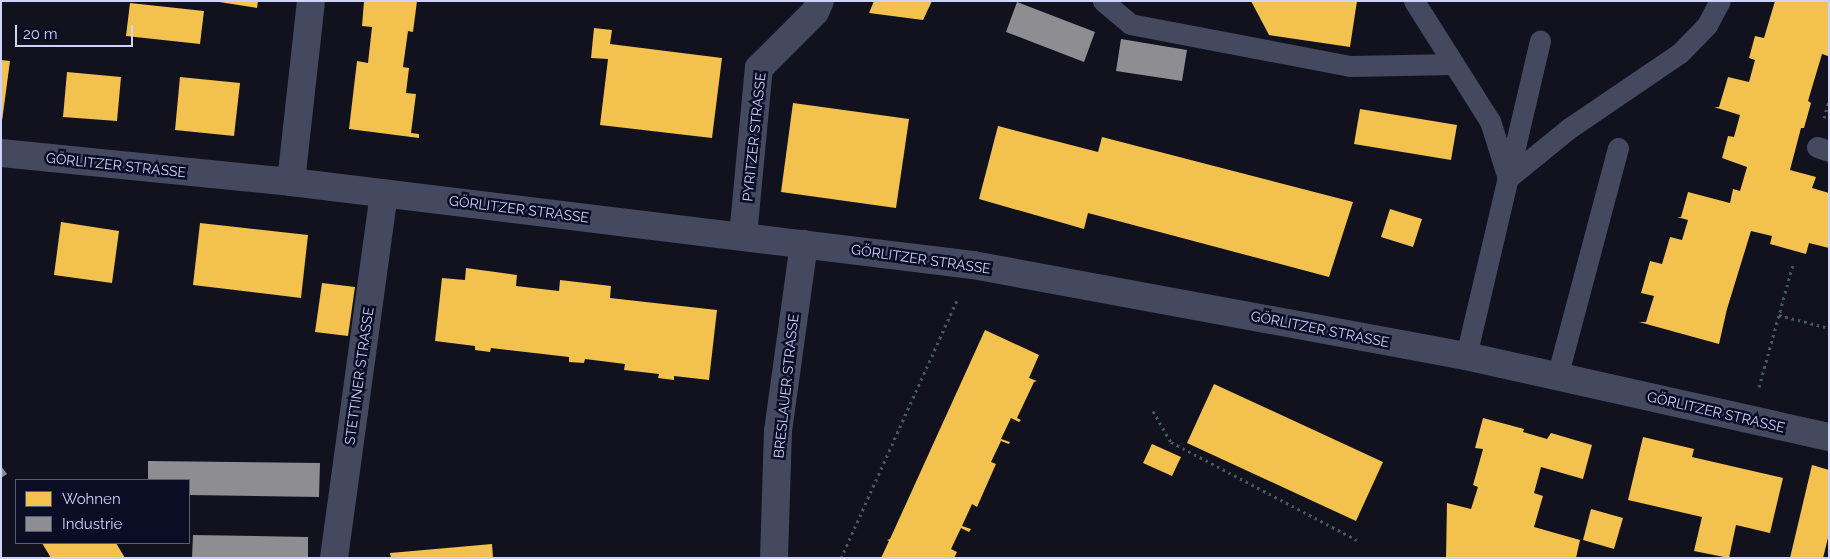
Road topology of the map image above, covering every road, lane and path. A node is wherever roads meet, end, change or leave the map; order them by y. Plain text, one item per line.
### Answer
1 (312, 1) edge
2 (820, 1) edge
3 (1104, 1) edge
4 (1414, 1) edge
5 (1720, 1) edge
6 (1540, 41) dead end
7 (1454, 64) junction
8 (1618, 148) dead end
9 (1, 153) edge
10 (1508, 178) junction
11 (291, 182) junction
12 (384, 193) junction
13 (743, 236) junction
14 (804, 244) junction
15 (1793, 264) dead end
16 (973, 265) junction
17 (1779, 315) junction
18 (1829, 328) edge
19 (1466, 356) junction
20 (1556, 377) junction
21 (1153, 410) dead end
22 (1751, 418) junction
23 (1828, 434) edge
24 (1357, 540) dead end
25 (334, 558) edge
26 (774, 558) edge
27 (841, 558) edge

1 - 11 street
2 - 13 street, PYRITZER STRASSE
3 - 7 lane
4 - 7 lane
5 - 10 lane
6 - 10 lane
7 - 10 lane
8 - 20 lane
9 - 11 street, GÖRLITZER STRASSE
10 - 19 lane
11 - 12 street, GÖRLITZER STRASSE
12 - 13 street, GÖRLITZER STRASSE
12 - 25 street, STETTINER STRASSE
13 - 14 street, GÖRLITZER STRASSE
14 - 16 street, GÖRLITZER STRASSE
14 - 26 street, BRESLAUER STRASSE
15 - 17 path
16 - 19 street, GÖRLITZER STRASSE
16 - 27 path
17 - 18 path
17 - 22 path
19 - 20 street, GÖRLITZER STRASSE
20 - 22 street, GÖRLITZER STRASSE
21 - 24 path
22 - 23 street, GÖRLITZER STRASSE

